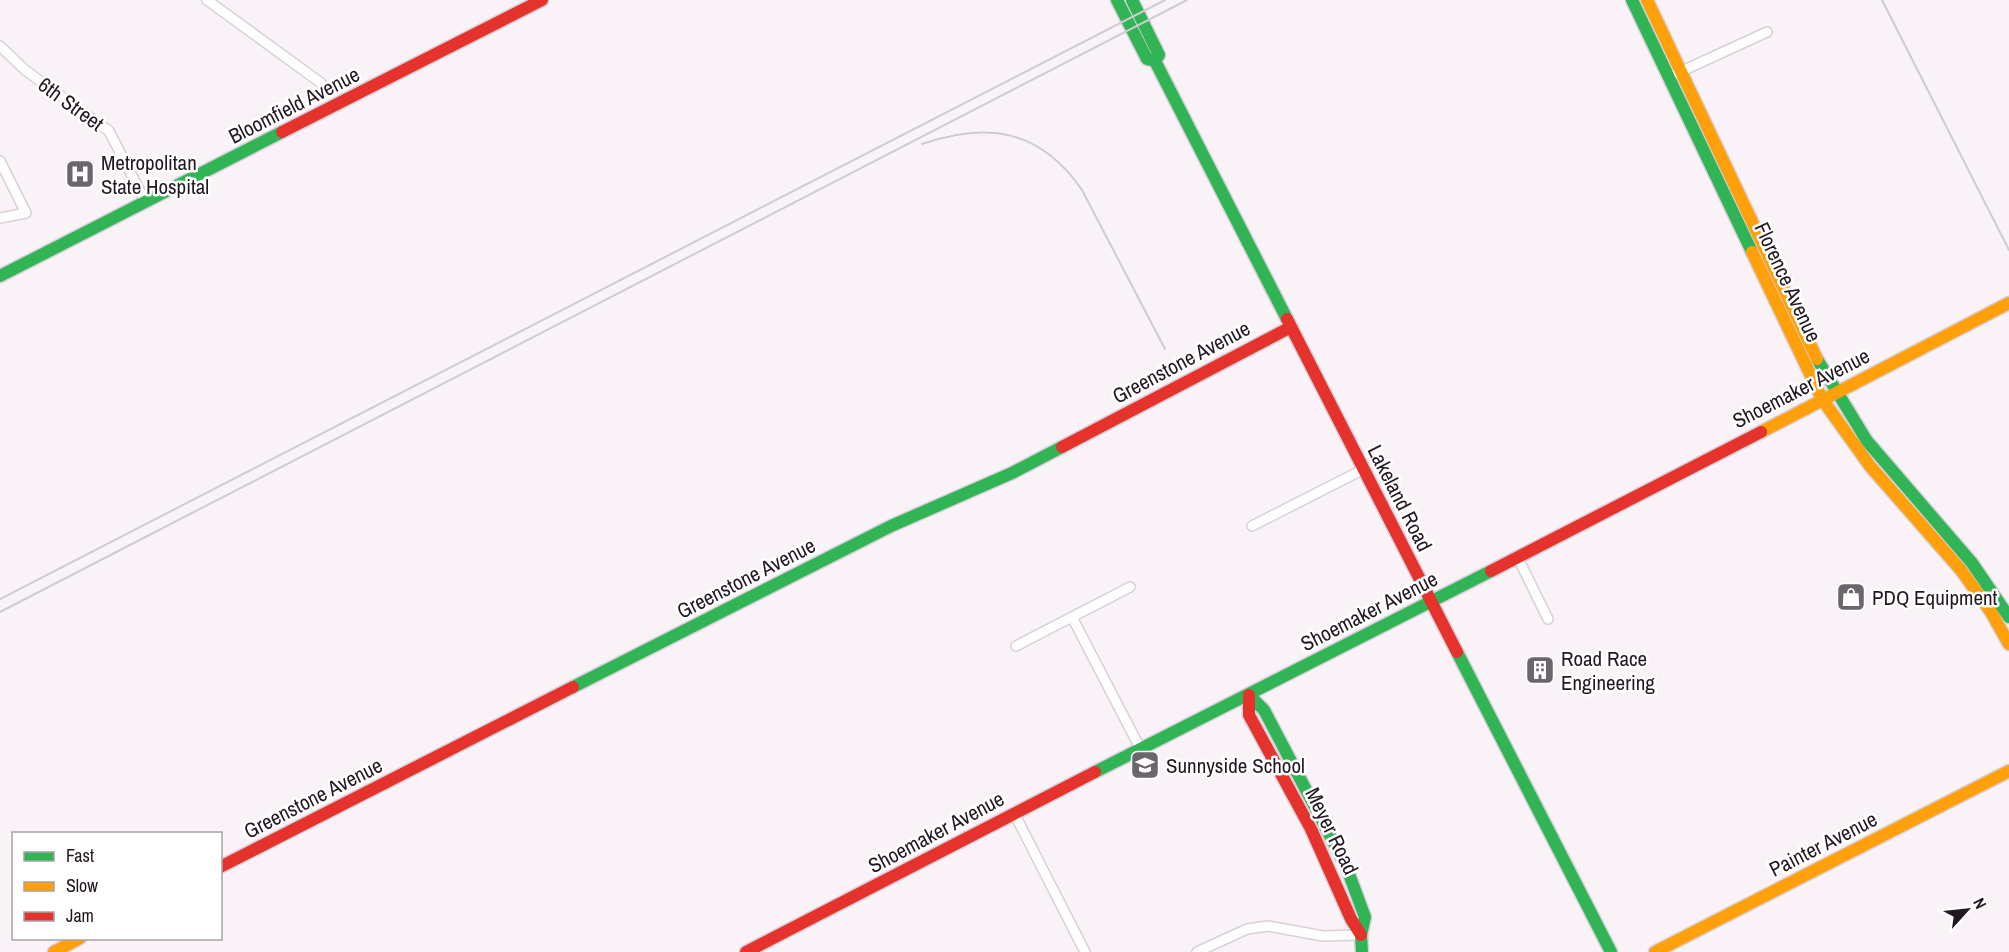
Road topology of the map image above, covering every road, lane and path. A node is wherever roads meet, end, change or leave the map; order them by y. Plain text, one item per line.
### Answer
1 (207, 0) edge
2 (542, 0) edge
3 (1117, 0) edge
4 (1132, 0) edge
5 (1632, 0) edge
6 (1647, 0) edge
7 (1767, 32) dead end
8 (0, 46) edge
9 (1155, 61) junction
10 (1681, 71) junction
11 (1669, 77) junction
12 (321, 83) dead end
13 (0, 161) edge
14 (146, 203) junction
15 (0, 218) edge
16 (1764, 263) junction
17 (0, 276) edge
18 (2009, 303) edge
19 (1291, 327) junction
20 (1836, 392) junction
21 (1822, 399) junction
22 (1364, 468) junction
23 (1252, 526) dead end
24 (1517, 556) junction
25 (1130, 587) dead end
26 (1431, 601) junction
27 (1072, 616) junction
28 (2009, 617) edge
29 (1548, 619) dead end
30 (2009, 644) edge
31 (1016, 646) dead end
32 (1249, 695) junction
33 (1140, 748) junction
34 (2009, 771) edge
35 (1014, 813) junction
36 (1329, 831) junction
37 (1315, 837) junction
38 (222, 866) edge
39 (1361, 935) junction
40 (78, 940) edge
41 (54, 952) edge
42 (746, 952) edge
43 (1085, 952) edge
44 (1197, 952) edge
45 (1362, 952) edge
46 (1611, 952) edge
47 (1655, 952) edge

1 - 12 street
2 - 14 main road, Bloomfield Avenue
3 - 9 main road, Lakeland Road
4 - 9 main road, Lakeland Road
5 - 11 main road, Florence Avenue
6 - 10 main road, Florence Avenue
7 - 10 street
8 - 14 street, 6th Street
9 - 19 main road, Lakeland Road
10 - 11 street
10 - 16 main road, Florence Avenue
11 - 16 main road, Florence Avenue
13 - 15 street
14 - 17 main road, Bloomfield Avenue
16 - 20 main road, Florence Avenue
16 - 21 main road, Florence Avenue
18 - 20 main road, Shoemaker Avenue
19 - 22 main road, Lakeland Road
19 - 38 main road, Greenstone Avenue
20 - 21 main road, Shoemaker Avenue
20 - 28 main road, Florence Avenue
21 - 24 main road, Shoemaker Avenue
21 - 30 main road, Florence Avenue
22 - 23 street
22 - 26 main road, Lakeland Road
24 - 26 main road, Shoemaker Avenue
24 - 29 street
25 - 27 street
26 - 32 main road, Shoemaker Avenue
26 - 46 main road, Lakeland Road
27 - 31 street
27 - 33 street
32 - 33 main road, Shoemaker Avenue
32 - 36 main road, Meyer Road
32 - 37 main road, Meyer Road
33 - 35 main road, Shoemaker Avenue
34 - 47 main road, Painter Avenue
35 - 42 main road, Shoemaker Avenue
35 - 43 street
36 - 37 main road
36 - 39 main road, Meyer Road
37 - 39 main road, Meyer Road
39 - 44 street
39 - 45 main road, Meyer Road
40 - 41 main road

